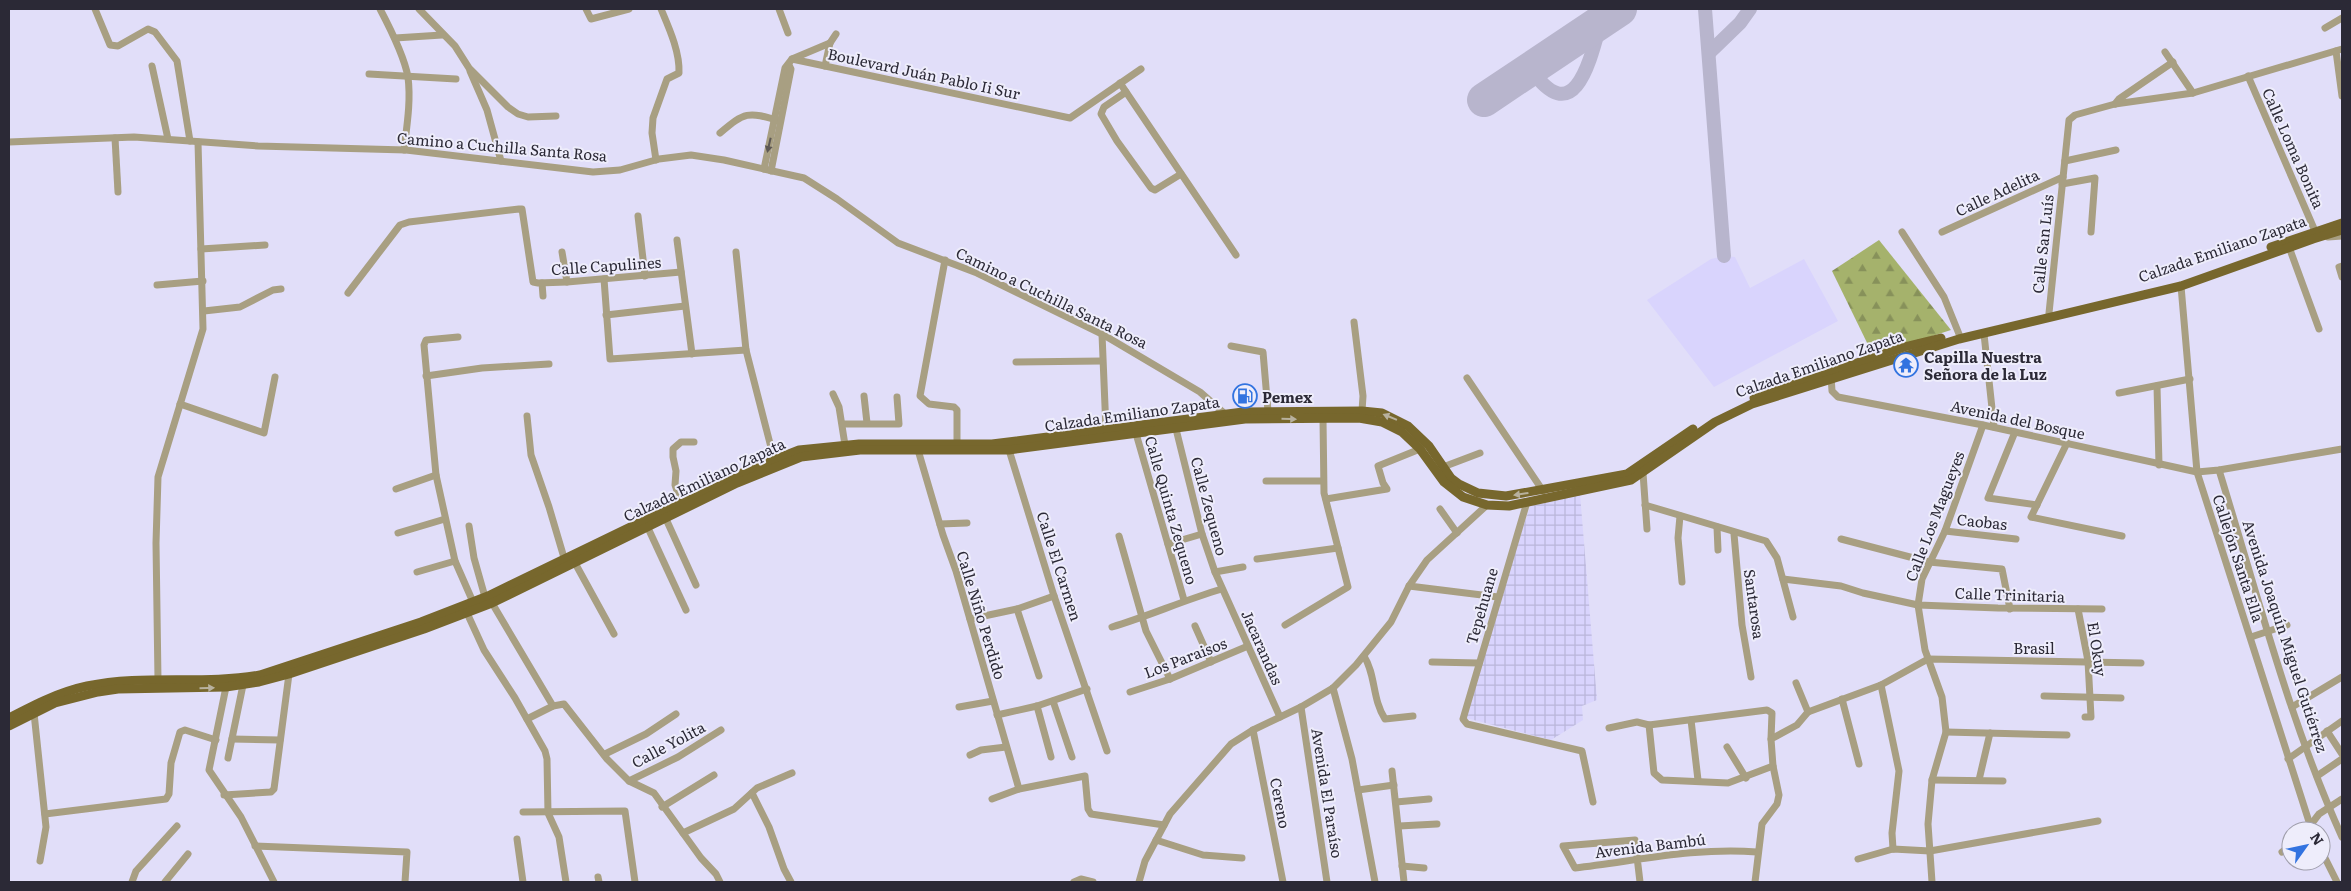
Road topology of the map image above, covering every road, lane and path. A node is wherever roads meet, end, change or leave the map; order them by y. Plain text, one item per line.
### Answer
1 (95, 9) edge
2 (380, 9) edge
3 (419, 9) edge
4 (586, 9) edge
5 (629, 9) edge
6 (661, 9) edge
7 (779, 9) edge
8 (2342, 18) edge
9 (2325, 28) dead end
10 (788, 33) dead end
11 (836, 34) dead end
12 (442, 35) junction
13 (395, 38) junction
14 (830, 43) junction
15 (2339, 50) edge
16 (2165, 52) dead end
17 (791, 62) junction
18 (2173, 62) junction
19 (152, 66) dead end
20 (825, 66) junction
21 (469, 68) junction
22 (1141, 68) dead end
23 (368, 74) dead end
24 (408, 75) junction
25 (2248, 76) junction
26 (456, 79) dead end
27 (1120, 83) junction
28 (1126, 92) junction
29 (2193, 93) junction
30 (2342, 96) edge
31 (2116, 104) junction
32 (556, 116) dead end
33 (779, 121) junction
34 (720, 133) dead end
35 (115, 138) junction
36 (168, 138) junction
37 (190, 141) junction
38 (9, 142) edge
39 (198, 142) junction
40 (404, 150) junction
41 (2116, 150) dead end
42 (656, 160) junction
43 (501, 161) junction
44 (2065, 161) junction
45 (768, 170) junction
46 (1181, 174) junction
47 (2063, 180) junction
48 (118, 192) dead end
49 (638, 216) dead end
50 (2342, 223) edge
51 (2342, 230) edge
52 (1902, 232) dead end
53 (1942, 232) dead end
54 (2090, 232) dead end
55 (2314, 235) junction
56 (2342, 236) edge
57 (677, 240) dead end
58 (265, 245) dead end
59 (2289, 247) junction
60 (202, 248) junction
61 (562, 252) dead end
62 (736, 252) dead end
63 (1236, 255) dead end
64 (945, 260) junction
65 (2342, 266) edge
66 (680, 272) junction
67 (645, 276) junction
68 (2342, 277) edge
69 (604, 279) junction
70 (203, 281) junction
71 (567, 282) junction
72 (542, 283) junction
73 (157, 285) dead end
74 (2181, 286) junction
75 (281, 289) dead end
76 (2160, 289) junction
77 (348, 293) dead end
78 (543, 296) dead end
79 (685, 306) junction
80 (204, 311) junction
81 (2049, 313) junction
82 (606, 315) junction
83 (2037, 318) junction
84 (1354, 322) dead end
85 (2318, 329) dead end
86 (1102, 334) junction
87 (1959, 334) junction
88 (1984, 334) junction
89 (458, 337) dead end
90 (1231, 346) dead end
91 (746, 350) junction
92 (692, 354) junction
93 (1102, 361) junction
94 (1016, 362) dead end
95 (549, 364) dead end
96 (426, 376) junction
97 (1831, 376) junction
98 (275, 378) dead end
99 (1467, 378) dead end
100 (2190, 379) junction
101 (2157, 386) junction
102 (2119, 393) dead end
103 (834, 394) dead end
104 (864, 396) dead end
105 (896, 398) dead end
106 (180, 404) junction
107 (1268, 410) junction
108 (1362, 411) junction
109 (1225, 414) junction
110 (527, 416) dead end
111 (1323, 419) junction
112 (867, 423) junction
113 (843, 424) junction
114 (1983, 425) junction
115 (1994, 427) junction
116 (1176, 429) junction
117 (1106, 430) junction
118 (1135, 430) junction
119 (2015, 432) junction
120 (694, 442) dead end
121 (2067, 443) junction
122 (957, 444) junction
123 (845, 445) junction
124 (1420, 449) junction
125 (2342, 449) edge
126 (918, 450) junction
127 (1009, 450) junction
128 (1480, 453) dead end
129 (774, 459) junction
130 (2159, 465) junction
131 (1443, 467) junction
132 (2219, 470) junction
133 (2196, 472) junction
134 (1643, 473) junction
135 (436, 474) junction
136 (1266, 481) dead end
137 (1323, 481) junction
138 (396, 489) dead end
139 (1543, 491) junction
140 (1478, 493) junction
141 (1326, 499) junction
142 (1475, 502) junction
143 (1527, 502) junction
144 (680, 503) junction
145 (1487, 505) junction
146 (1645, 505) junction
147 (2037, 505) junction
148 (1440, 509) dead end
149 (1680, 516) junction
150 (445, 519) junction
151 (666, 519) junction
152 (967, 523) dead end
153 (940, 524) junction
154 (469, 526) dead end
155 (1717, 527) junction
156 (648, 528) junction
157 (1647, 529) dead end
158 (1945, 531) junction
159 (398, 533) dead end
160 (1457, 533) junction
161 (1202, 534) junction
162 (1734, 534) junction
163 (1119, 536) dead end
164 (2122, 536) dead end
165 (2016, 538) dead end
166 (1841, 539) dead end
167 (1168, 544) junction
168 (1338, 548) junction
169 (1718, 550) dead end
170 (1257, 559) dead end
171 (565, 560) junction
172 (455, 561) junction
173 (1929, 562) junction
174 (575, 563) junction
175 (1243, 567) dead end
176 (417, 572) dead end
177 (1215, 572) junction
178 (1784, 579) junction
179 (1682, 582) dead end
180 (696, 585) dead end
181 (1409, 586) junction
182 (1222, 589) junction
183 (1054, 596) junction
184 (1498, 597) junction
185 (488, 600) junction
186 (1184, 600) junction
187 (473, 602) junction
188 (1918, 605) junction
189 (1017, 609) junction
190 (2010, 609) junction
191 (2078, 609) junction
192 (2102, 609) dead end
193 (686, 610) dead end
194 (466, 613) junction
195 (1793, 617) dead end
196 (1142, 618) junction
197 (970, 619) junction
198 (2286, 625) dead end
199 (422, 626) junction
200 (1195, 626) dead end
201 (1285, 626) dead end
202 (1112, 627) dead end
203 (399, 633) junction
204 (2269, 633) junction
205 (614, 634) dead end
206 (2251, 637) junction
207 (1248, 646) junction
208 (1364, 656) junction
209 (1928, 659) junction
210 (2088, 661) junction
211 (1211, 662) junction
212 (1432, 662) dead end
213 (1479, 663) junction
214 (2140, 663) dead end
215 (289, 674) junction
216 (1039, 676) dead end
217 (1752, 677) dead end
218 (2342, 677) edge
219 (1170, 679) junction
220 (158, 680) junction
221 (1796, 683) dead end
222 (178, 684) junction
223 (243, 685) junction
224 (1881, 686) junction
225 (226, 687) junction
226 (1333, 688) junction
227 (1087, 689) junction
228 (1130, 692) dead end
229 (2044, 696) dead end
230 (2090, 698) junction
231 (2121, 698) dead end
232 (1842, 699) junction
233 (993, 701) junction
234 (1053, 701) junction
235 (553, 706) junction
236 (1037, 706) junction
237 (959, 707) dead end
238 (2292, 707) junction
239 (1301, 708) junction
240 (1808, 712) junction
241 (34, 713) junction
242 (676, 714) dead end
243 (997, 715) junction
244 (1413, 716) dead end
245 (2085, 717) dead end
246 (9, 718) edge
247 (1280, 718) junction
248 (527, 719) junction
249 (1691, 720) junction
250 (2342, 721) edge
251 (1649, 725) junction
252 (9, 726) edge
253 (1608, 728) dead end
254 (721, 730) dead end
255 (1253, 730) junction
256 (1946, 732) junction
257 (2327, 732) junction
258 (1990, 733) junction
259 (2067, 735) dead end
260 (232, 739) junction
261 (1771, 739) junction
262 (216, 740) junction
263 (280, 740) junction
264 (2306, 746) junction
265 (1006, 747) junction
266 (1726, 747) dead end
267 (1107, 751) dead end
268 (605, 754) junction
269 (2342, 754) edge
270 (970, 755) dead end
271 (1051, 757) dead end
272 (1072, 757) dead end
273 (228, 758) dead end
274 (2288, 759) junction
275 (2342, 759) edge
276 (1859, 764) dead end
277 (1774, 766) junction
278 (1392, 771) dead end
279 (792, 773) dead end
280 (714, 774) dead end
281 (2317, 776) junction
282 (1746, 778) junction
283 (1698, 780) junction
284 (1932, 780) junction
285 (1979, 780) junction
286 (628, 781) junction
287 (2003, 781) dead end
288 (1394, 785) junction
289 (1019, 789) junction
290 (1358, 790) junction
291 (752, 793) junction
292 (224, 795) junction
293 (992, 799) dead end
294 (2342, 799) edge
295 (1429, 800) dead end
296 (1396, 802) junction
297 (1593, 802) dead end
298 (662, 807) junction
299 (2329, 808) junction
300 (523, 812) dead end
301 (548, 812) junction
302 (45, 814) junction
303 (2098, 821) dead end
304 (2307, 821) edge
305 (2314, 821) edge
306 (1437, 824) dead end
307 (178, 826) dead end
308 (1164, 826) junction
309 (1399, 826) junction
310 (683, 833) junction
311 (2342, 837) edge
312 (517, 839) dead end
313 (1156, 840) junction
314 (255, 846) junction
315 (1893, 849) junction
316 (1930, 851) junction
317 (1758, 852) junction
318 (188, 854) dead end
319 (1242, 858) dead end
320 (1858, 859) dead end
321 (1639, 861) junction
322 (40, 862) dead end
323 (1402, 866) junction
324 (1424, 868) dead end
325 (2331, 870) edge
326 (132, 882) edge
327 (165, 882) edge
328 (274, 882) edge
329 (405, 882) edge
330 (523, 882) edge
331 (566, 882) edge
332 (635, 882) edge
333 (720, 882) edge
334 (791, 882) edge
335 (1074, 882) edge
336 (1093, 882) edge
337 (1139, 882) edge
338 (1283, 882) edge
339 (1328, 882) edge
340 (1375, 882) edge
341 (1404, 882) edge
342 (1640, 882) edge
343 (1755, 882) edge
344 (1932, 882) edge
345 (2337, 882) edge

1 - 37 street
2 - 13 street
3 - 12 street
4 - 5 street
6 - 42 street
7 - 10 street
8 - 9 street
11 - 14 street
12 - 13 street
12 - 21 street
13 - 24 street
14 - 17 street
14 - 20 street
15 - 25 street
15 - 30 street
16 - 18 street
17 - 20 street, Boulevard Juán Pablo Ii Sur
17 - 33 street
18 - 29 street
18 - 31 street
19 - 36 street
20 - 27 street, Boulevard Juán Pablo Ii Sur
21 - 32 street
21 - 43 street
22 - 27 street, Boulevard Juán Pablo Ii Sur
23 - 24 street
24 - 26 street
24 - 40 street
25 - 29 street
25 - 55 street, Calle Loma Bonita
27 - 28 street
28 - 46 street
28 - 46 street
29 - 31 street
31 - 44 street, Calle San Luís
33 - 34 street
33 - 45 street
35 - 36 street, Camino a Cuchilla Santa Rosa
35 - 38 street, Camino a Cuchilla Santa Rosa
35 - 48 street
36 - 37 street, Camino a Cuchilla Santa Rosa
37 - 39 street, Camino a Cuchilla Santa Rosa
39 - 40 street, Camino a Cuchilla Santa Rosa
39 - 60 street
40 - 43 street, Camino a Cuchilla Santa Rosa
41 - 44 street
42 - 43 street, Camino a Cuchilla Santa Rosa
42 - 45 street, Camino a Cuchilla Santa Rosa
44 - 47 street, Calle San Luís
45 - 64 street, Camino a Cuchilla Santa Rosa
46 - 63 street
47 - 53 street, Calle Adelita
47 - 54 street, Calle Adelita
47 - 81 street, Calle San Luís
49 - 67 street
50 - 55 main road, Calzada Emiliano Zapata
51 - 55 main road, Calzada Emiliano Zapata
52 - 87 street
55 - 56 street
55 - 59 main road, Calzada Emiliano Zapata
55 - 76 main road, Calzada Emiliano Zapata
57 - 66 street
58 - 60 street
59 - 74 main road, Calzada Emiliano Zapata
59 - 85 street
60 - 70 street
61 - 71 street
62 - 91 street
64 - 86 street, Camino a Cuchilla Santa Rosa
64 - 122 street
65 - 68 street
66 - 67 street, Calle Capulines
66 - 79 street
67 - 69 street, Calle Capulines
69 - 71 street, Calle Capulines
69 - 82 street
70 - 73 street
70 - 80 street
71 - 72 street, Calle Capulines
72 - 77 street, Calle Capulines
72 - 78 street
74 - 76 main road, Calzada Emiliano Zapata
74 - 100 street, Callejón Santa Ella
75 - 80 street
76 - 81 main road, Calzada Emiliano Zapata
76 - 83 main road, Calzada Emiliano Zapata
79 - 82 street
79 - 92 street
80 - 106 street
81 - 83 main road, Calzada Emiliano Zapata
82 - 92 street
83 - 87 main road, Calzada Emiliano Zapata
83 - 88 main road, Calzada Emiliano Zapata
84 - 108 street
86 - 93 street
86 - 109 street, Camino a Cuchilla Santa Rosa
87 - 97 main road, Calzada Emiliano Zapata
88 - 97 main road, Calzada Emiliano Zapata
88 - 115 street
89 - 96 street
90 - 107 street
91 - 92 street
91 - 129 street
93 - 94 street
93 - 117 street
95 - 96 street
96 - 135 street
97 - 114 street, Avenida del Bosque
97 - 134 main road, Calzada Emiliano Zapata
97 - 139 main road, Calzada Emiliano Zapata
98 - 106 street
99 - 139 street
100 - 101 street
100 - 133 street, Callejón Santa Ella
101 - 102 street
101 - 130 street
103 - 113 street
104 - 112 street
105 - 112 street
106 - 220 street
107 - 108 main road, Calzada Emiliano Zapata
107 - 109 main road, Calzada Emiliano Zapata
131 -> 108 main road, Calzada Emiliano Zapata
109 - 118 main road, Calzada Emiliano Zapata
110 - 171 street
116 -> 111 main road, Calzada Emiliano Zapata
111 - 124 main road, Calzada Emiliano Zapata
111 - 137 street
112 - 113 street
113 - 123 street
114 - 115 street, Avenida del Bosque
114 - 158 street, Calle Los Magueyes
115 - 119 street, Avenida del Bosque
116 - 118 main road, Calzada Emiliano Zapata
116 - 161 street, Calle Zequeno
117 - 118 main road, Calzada Emiliano Zapata
117 - 122 main road, Calzada Emiliano Zapata
118 - 127 main road, Calzada Emiliano Zapata
118 - 167 street, Calle Quinta Zequeno
119 - 121 street, Avenida del Bosque
119 - 147 street
120 - 144 street
121 - 130 street, Avenida del Bosque
121 - 147 street
122 - 123 main road, Calzada Emiliano Zapata
123 - 129 main road, Calzada Emiliano Zapata
124 - 141 street
124 - 142 main road, Calzada Emiliano Zapata
125 - 132 street, Avenida del Bosque
126 - 127 main road, Calzada Emiliano Zapata
126 - 151 main road, Calzada Emiliano Zapata
126 - 153 street, Calle Niño Perdido
127 - 183 street, Calle El Carmen
128 - 131 street
129 - 144 main road, Calzada Emiliano Zapata
130 - 133 street, Avenida del Bosque
131 - 140 main road, Calzada Emiliano Zapata
132 - 133 street, Avenida del Bosque
132 - 204 street, Avenida Joaquín Miguel Gutiérrez
133 - 206 street, Callejón Santa Ella
134 - 143 main road, Calzada Emiliano Zapata
134 - 146 street
135 - 138 street
135 - 150 street
136 - 137 street
137 - 141 street
139 -> 140 main road, Calzada Emiliano Zapata
140 - 142 main road
141 - 168 street
142 - 145 main road, Calzada Emiliano Zapata
143 - 145 main road, Calzada Emiliano Zapata
143 - 184 street, Tepehuane
144 - 171 main road, Calzada Emiliano Zapata
145 - 160 street
146 - 149 street
146 - 157 street
147 - 164 street
148 - 160 street
149 - 155 street
149 - 179 street
150 - 159 street
150 - 172 street
151 - 156 main road, Calzada Emiliano Zapata
151 - 180 street
152 - 153 street
153 - 197 street, Calle Niño Perdido
154 - 185 street
155 - 162 street
155 - 169 street
156 - 174 main road, Calzada Emiliano Zapata
156 - 193 street
158 - 165 street, Caobas
158 - 173 street, Calle Los Magueyes
160 - 181 street
161 - 167 street
161 - 177 street, Calle Zequeno
162 - 178 street
162 - 217 street, Santarosa
163 - 196 street
166 - 173 street
167 - 186 street, Calle Quinta Zequeno
168 - 170 street
168 - 201 street
171 - 185 main road, Calzada Emiliano Zapata
172 - 176 street
172 - 187 street
173 - 188 street, Calle Los Magueyes
173 - 190 street
174 - 185 main road, Calzada Emiliano Zapata
174 - 205 street
175 - 177 street
177 - 182 street, Calle Zequeno
178 - 188 street, Calle Trinitaria
178 - 195 street
181 - 184 street
181 - 208 street
182 - 186 street
182 - 207 street, Jacarandas
183 - 189 street
183 - 227 street, Calle El Carmen
184 - 213 street, Tepehuane
185 - 187 main road, Calzada Emiliano Zapata
185 - 194 main road, Calzada Emiliano Zapata
185 - 235 street
186 - 196 street
187 - 199 main road, Calzada Emiliano Zapata
188 - 190 street, Calle Trinitaria
188 - 209 street, Calle Los Magueyes
189 - 197 street
189 - 216 street
190 - 191 street, Calle Trinitaria
191 - 192 street, Calle Trinitaria
191 - 210 street, El Okuy
194 - 199 main road, Calzada Emiliano Zapata
194 - 248 street
196 - 202 street
196 - 219 street
197 - 233 street, Calle Niño Perdido
198 - 204 street
199 - 203 main road
200 - 211 street
203 - 215 main road
203 - 222 main road
204 - 206 street
204 - 238 street, Avenida Joaquín Miguel Gutiérrez
206 - 274 street, Callejón Santa Ella
207 - 211 street, Los Paraisos
207 - 247 street, Jacarandas
208 - 226 street
208 - 244 street
209 - 210 street, Brasil
209 - 224 street
209 - 256 street, Calle Los Magueyes
210 - 214 street, Brasil
210 - 230 street, El Okuy
211 - 219 street, Los Paraisos
212 - 213 street
213 - 297 street, Tepehuane
215 - 223 main road
215 - 263 street
218 - 238 street
219 - 228 street, Los Paraisos
220 - 222 main road
220 - 246 main road
221 - 240 street
222 -> 225 main road
222 - 241 main road
223 - 225 main road
223 - 260 street
224 - 232 street
224 - 315 street
225 - 262 street
226 - 239 street
226 - 290 street
227 - 234 street
227 - 267 street, Calle El Carmen
229 - 230 street
230 - 231 street
230 - 245 street, El Okuy
232 - 240 street
232 - 276 street
233 - 237 street
233 - 243 street, Calle Niño Perdido
234 - 236 street
234 - 272 street
235 - 248 street
235 - 268 street
236 - 243 street
236 - 271 street
238 - 264 street, Avenida Joaquín Miguel Gutiérrez
239 - 247 street
239 - 339 street, Avenida El Paraíso
240 - 261 street
241 - 252 main road
241 - 302 street
242 - 268 street
243 - 265 street, Calle Niño Perdido
247 - 255 street
248 - 301 street
249 - 251 street
249 - 261 street
249 - 283 street
250 - 257 street
251 - 253 street
251 - 283 street
254 - 286 street, Calle Yolita
255 - 308 street
255 - 338 street, Cereno
256 - 258 street
256 - 284 street, Calle Los Magueyes
257 - 264 street
257 - 269 street
258 - 259 street
258 - 285 street
260 - 263 street
260 - 273 street
261 - 277 street
262 - 292 street
262 - 302 street
263 - 292 street
264 - 274 street
264 - 281 street, Avenida Joaquín Miguel Gutiérrez
265 - 270 street
265 - 289 street, Calle Niño Perdido
266 - 282 street
268 - 286 street
274 - 304 street, Callejón Santa Ella
275 - 281 street
277 - 282 street
277 - 317 street
278 - 288 street
279 - 291 street
280 - 298 street
281 - 299 street, Avenida Joaquín Miguel Gutiérrez
282 - 283 street
284 - 285 street
284 - 316 street, Calle Los Magueyes
285 - 287 street
286 - 298 street
288 - 290 street
288 - 296 street
289 - 293 street
289 - 308 street
290 - 340 street
291 - 310 street
291 - 334 street
292 - 314 street
294 - 299 street
295 - 296 street
296 - 309 street
298 - 310 street
299 - 305 street
299 - 311 street, Avenida Joaquín Miguel Gutiérrez
300 - 301 street
301 - 331 street
301 - 332 street
302 - 322 street
303 - 316 street
306 - 309 street
307 - 326 street
308 - 313 street
309 - 323 street
310 - 333 street
312 - 330 street
313 - 319 street
313 - 337 street
314 - 328 street
314 - 329 street
315 - 316 street
315 - 320 street
316 - 344 street, Calle Los Magueyes
317 - 321 street, Avenida Bambú
317 - 343 street
318 - 327 street
321 - 321 street, Avenida Bambú
321 - 342 street
323 - 324 street
323 - 341 street
325 - 345 street
335 - 336 street

